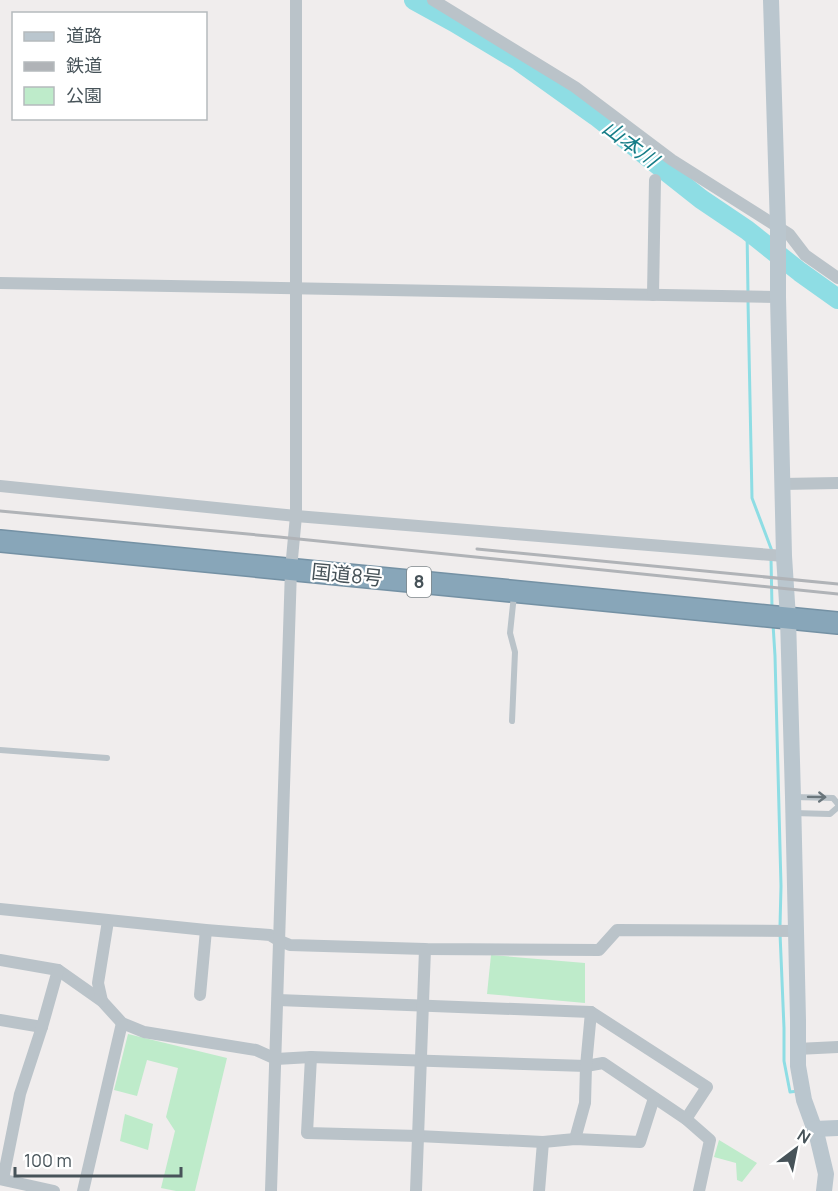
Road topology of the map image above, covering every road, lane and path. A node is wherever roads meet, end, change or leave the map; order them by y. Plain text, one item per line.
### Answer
1 (296, 0) edge
2 (433, 0) edge
3 (771, 0) edge
4 (655, 180) dead end
5 (778, 233) junction
6 (838, 278) edge
7 (0, 283) edge
8 (296, 288) junction
9 (653, 295) junction
10 (778, 297) junction
11 (838, 483) edge
12 (782, 484) junction
13 (0, 486) edge
14 (296, 516) junction
15 (0, 541) edge
16 (784, 556) junction
17 (291, 569) junction
18 (515, 591) junction
19 (788, 618) junction
20 (838, 623) edge
21 (512, 721) dead end
22 (0, 750) edge
23 (107, 758) dead end
24 (793, 805) junction
25 (838, 806) edge
26 (0, 909) edge
27 (108, 921) junction
28 (206, 930) junction
29 (795, 931) junction
30 (280, 941) junction
31 (425, 950) junction
32 (0, 960) edge
33 (58, 970) junction
34 (200, 995) dead end
35 (278, 1000) junction
36 (102, 1001) junction
37 (423, 1005) junction
38 (591, 1012) junction
39 (0, 1020) edge
40 (122, 1023) junction
41 (42, 1027) junction
42 (838, 1047) edge
43 (797, 1049) junction
44 (310, 1057) junction
45 (276, 1059) junction
46 (421, 1061) junction
47 (586, 1065) junction
48 (654, 1098) junction
49 (687, 1119) junction
50 (838, 1128) edge
51 (814, 1129) junction
52 (418, 1136) junction
53 (575, 1139) junction
54 (543, 1142) junction
55 (1, 1179) edge
56 (54, 1191) edge
57 (83, 1191) edge
58 (271, 1191) edge
59 (416, 1191) edge
60 (539, 1191) edge
61 (699, 1191) edge
62 (824, 1191) edge

1 - 8 street
2 - 5 street
3 - 5 street
4 - 9 street
5 - 6 street
5 - 10 street
7 - 8 street
8 - 9 street
8 - 14 street
9 - 10 street
10 - 12 street
11 - 12 street
12 - 16 street
13 - 14 street
14 - 16 street
14 - 17 street
15 - 17 highway, 国道8号 / 8
16 - 19 street
17 - 18 highway, 国道8号 / 8
17 - 30 street
18 - 19 highway, 国道8号 / 8
18 - 21 lane
19 - 20 highway, 国道8号 / 8
19 - 24 street
22 - 23 lane
24 - 25 lane
24 -> 25 lane
24 - 29 street
26 - 27 street
27 - 28 street
27 - 36 street
28 - 30 street
28 - 34 street
29 - 31 street
29 - 43 street
30 - 31 street
30 - 35 street
31 - 37 street
32 - 33 street
33 - 36 street
33 - 41 street
35 - 37 street
35 - 45 street
36 - 40 street
37 - 38 street
37 - 46 street
38 - 47 street
38 - 49 street
39 - 41 street
40 - 45 street
40 - 57 street
41 - 55 street
42 - 43 street
43 - 51 street
44 - 45 street
44 - 46 street
44 - 52 street
45 - 58 street
46 - 47 street
46 - 52 street
47 - 48 street
47 - 53 street
48 - 49 street
48 - 53 street
49 - 61 street
50 - 51 street
51 - 62 street
52 - 54 street
52 - 59 street
53 - 54 street
54 - 60 street
55 - 56 street

